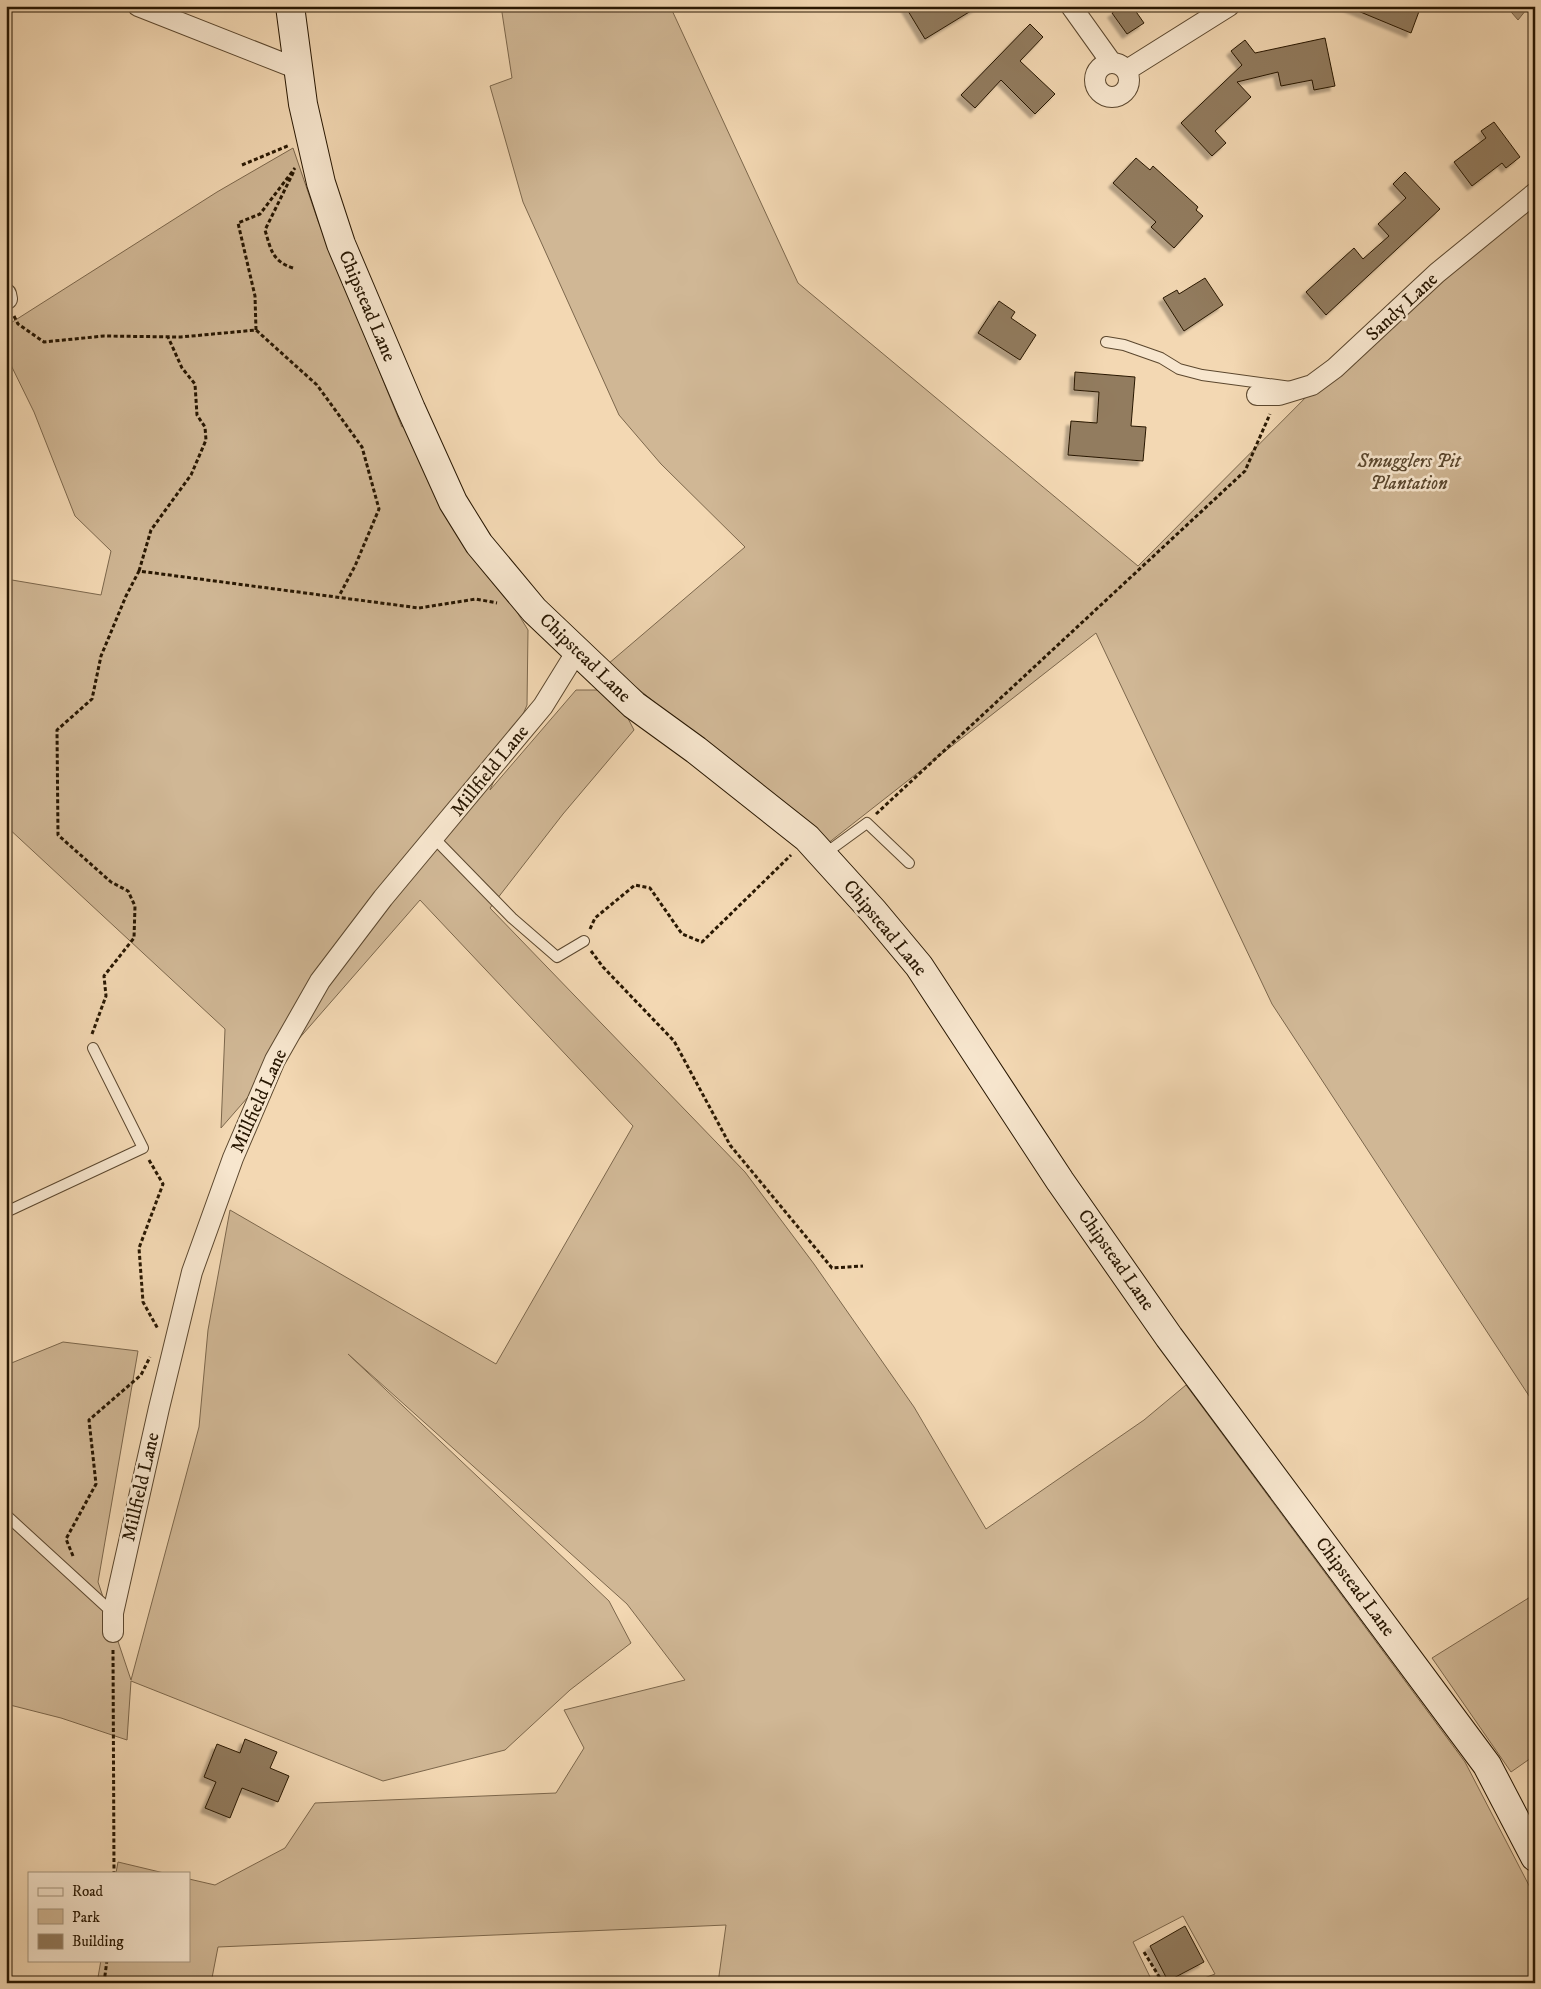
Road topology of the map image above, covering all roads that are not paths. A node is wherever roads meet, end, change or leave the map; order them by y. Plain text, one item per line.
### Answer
1 (138, 6) edge
2 (290, 6) edge
3 (1071, 6) edge
4 (1229, 6) edge
5 (298, 69) junction
6 (1535, 193) edge
7 (6, 294) edge
8 (7, 299) edge
9 (1106, 342) dead end
10 (1300, 388) junction
11 (1257, 395) dead end
12 (577, 651) junction
13 (434, 838) junction
14 (815, 847) junction
15 (909, 863) dead end
16 (584, 941) road end
17 (93, 1048) road end
18 (6, 1212) edge
19 (6, 1515) edge
20 (113, 1623) joint
21 (1535, 1857) edge

1 - 5 street
2 - 5 street, Chipstead Lane
3 - 4 street
5 - 12 street, Chipstead Lane
6 - 10 street, Sandy Lane
7 - 8 street
9 - 10 lane
10 - 11 street, Sandy Lane
12 - 13 street, Millfield Lane
12 - 14 street, Chipstead Lane
13 - 16 lane
13 - 20 street, Millfield Lane
14 - 15 lane
14 - 21 street, Chipstead Lane
17 - 18 lane
19 - 20 lane

